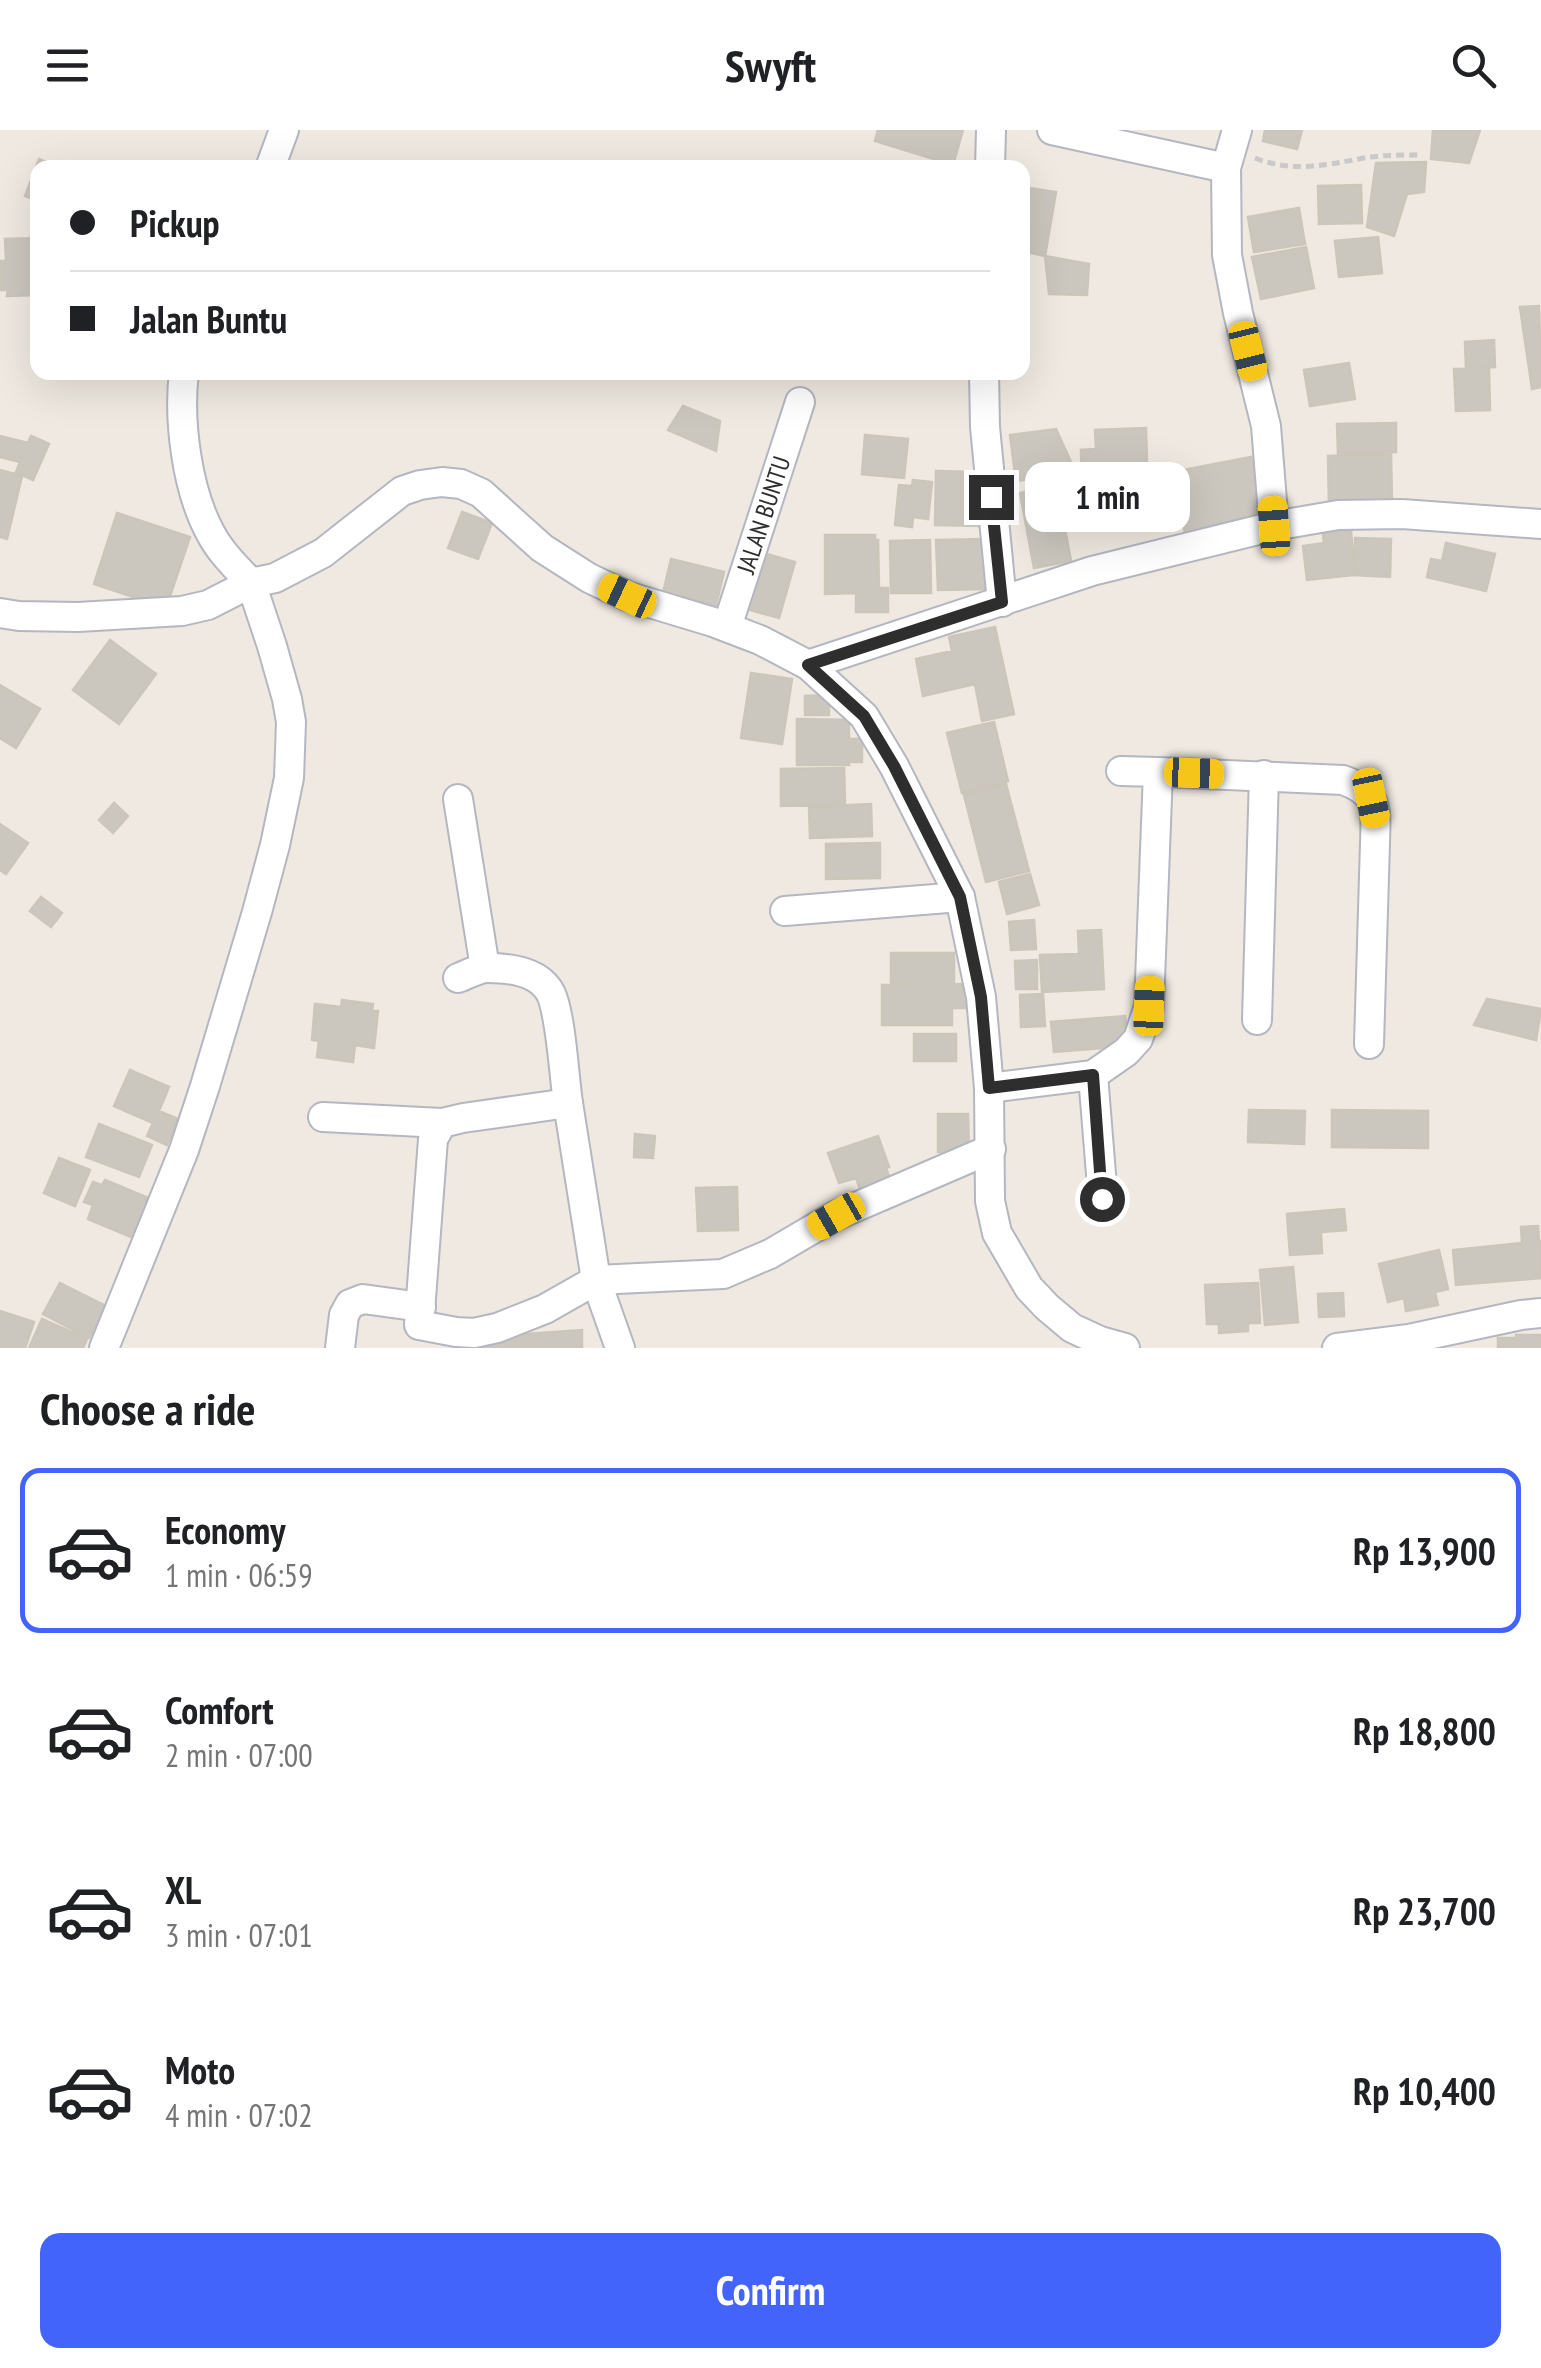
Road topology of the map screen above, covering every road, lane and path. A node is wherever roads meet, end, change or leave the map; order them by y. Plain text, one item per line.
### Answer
1 (284, 130) edge
2 (992, 130) edge
3 (1052, 130) edge
4 (1232, 149) edge
5 (1419, 155) dead end
6 (273, 160) edge
7 (990, 160) edge
8 (184, 380) edge
9 (984, 380) edge
10 (800, 402) dead end
11 (1541, 524) edge
12 (1274, 526) junction
13 (251, 584) junction
14 (1002, 602) junction
15 (0, 613) edge
16 (728, 627) junction
17 (808, 665) junction
18 (1121, 771) dead end
19 (1158, 772) junction
20 (1264, 775) junction
21 (458, 799) dead end
22 (960, 897) junction
23 (785, 911) dead end
24 (1257, 1020) dead end
25 (1368, 1044) dead end
26 (1093, 1075) junction
27 (989, 1088) junction
28 (568, 1103) junction
29 (323, 1117) dead end
30 (442, 1123) junction
31 (991, 1150) junction
32 (1102, 1199) dead end
33 (596, 1280) junction
34 (1541, 1314) edge
35 (419, 1326) edge
36 (104, 1348) edge
37 (340, 1348) edge
38 (620, 1348) edge
39 (1125, 1348) edge
40 (1337, 1348) edge

1 - 6 street
2 - 7 street
3 - 4 street
4 - 5 path
4 - 12 street
8 - 13 street
9 - 14 street
10 - 16 street, JALAN BUNTU
11 - 12 street
12 - 14 street
13 - 15 street
13 - 16 street
13 - 36 street
14 - 17 street
16 - 17 street
17 - 22 street
18 - 19 street
19 - 20 street
19 - 26 street
20 - 24 street
20 - 25 street
21 - 28 street
22 - 23 street
22 - 27 street
26 - 27 street
26 - 32 street
27 - 31 street
28 - 30 street
28 - 33 street
29 - 30 street
30 - 35 street
31 - 33 street
31 - 39 street
33 - 35 street
33 - 38 street
34 - 40 street
35 - 37 street

